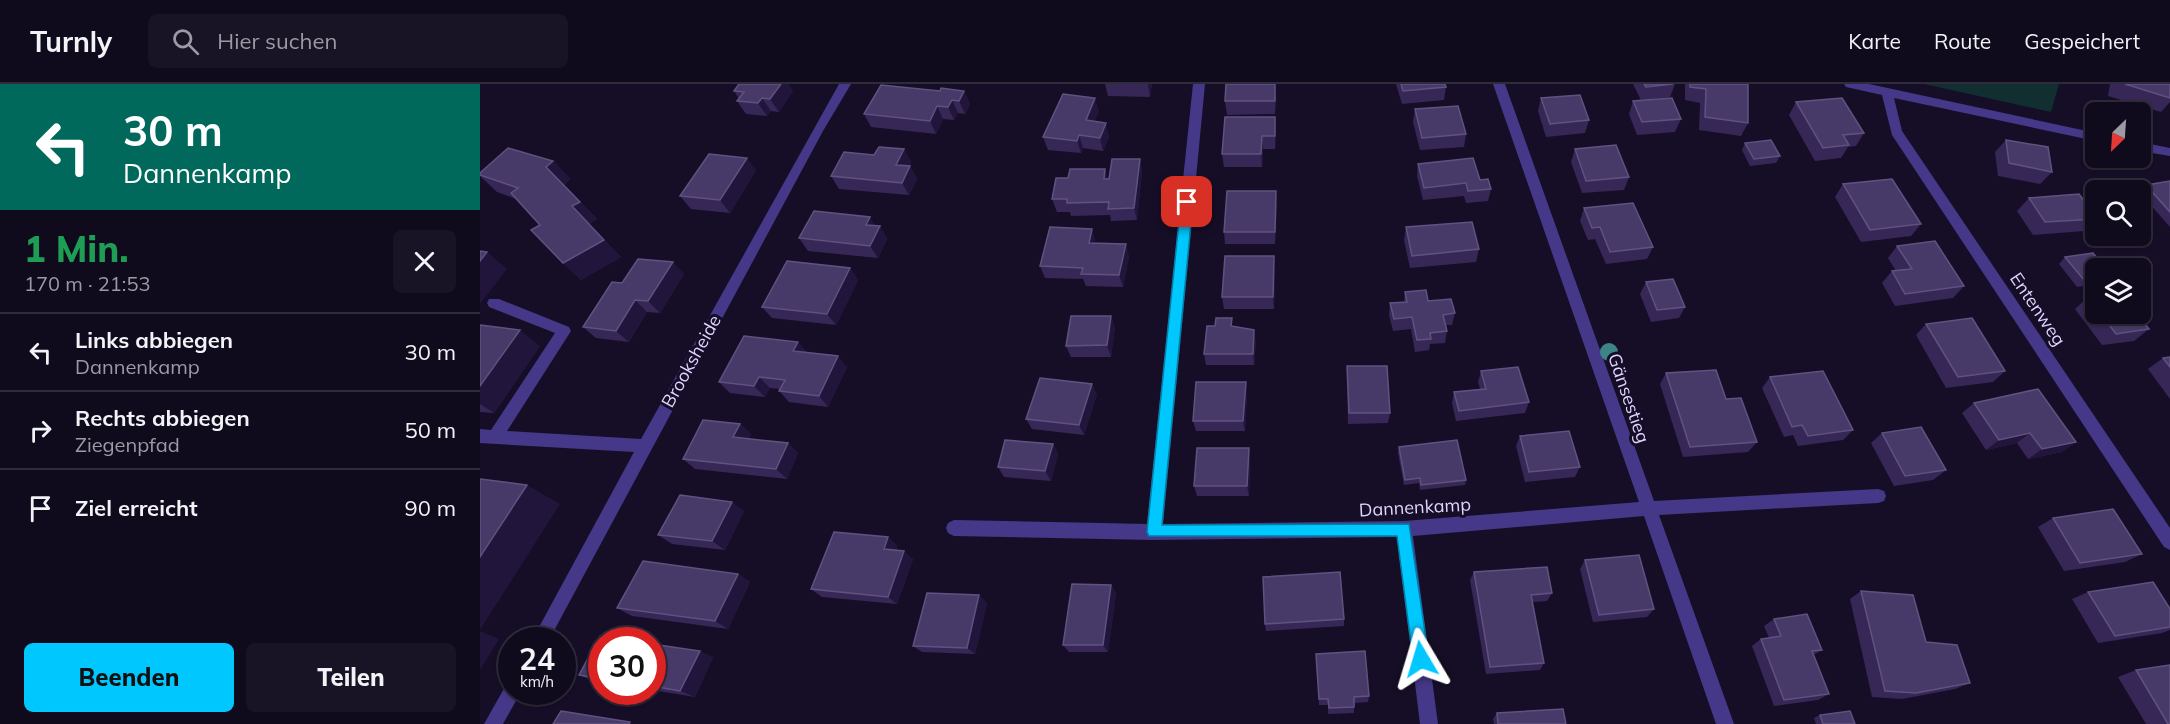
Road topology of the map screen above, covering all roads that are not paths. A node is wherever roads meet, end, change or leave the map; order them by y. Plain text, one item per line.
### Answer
1 (845, 84) edge
2 (1199, 84) edge
3 (1499, 84) edge
4 (1850, 84) edge
5 (1888, 93) junction
6 (2085, 135) edge
7 (2151, 148) edge
8 (2170, 152) edge
9 (494, 303) dead end
10 (487, 437) edge
11 (645, 446) junction
12 (1878, 496) dead end
13 (1647, 510) junction
14 (954, 528) dead end
15 (1404, 529) junction
16 (1154, 532) junction
17 (2170, 542) edge
18 (547, 627) edge
19 (504, 705) edge
20 (493, 724) edge
21 (1429, 724) edge
22 (1725, 724) edge

1 - 11 street, Brooksheide
2 - 16 street
3 - 13 street, Gänsestieg
4 - 5 street
5 - 6 street
5 - 17 street, Entenweg
7 - 8 street
9 - 10 street
10 - 11 street
11 - 18 street, Brooksheide
12 - 13 street, Dannenkamp
13 - 15 street, Dannenkamp
13 - 22 street, Gänsestieg
14 - 16 street, Dannenkamp
15 - 16 street, Dannenkamp
15 - 21 street
19 - 20 street

